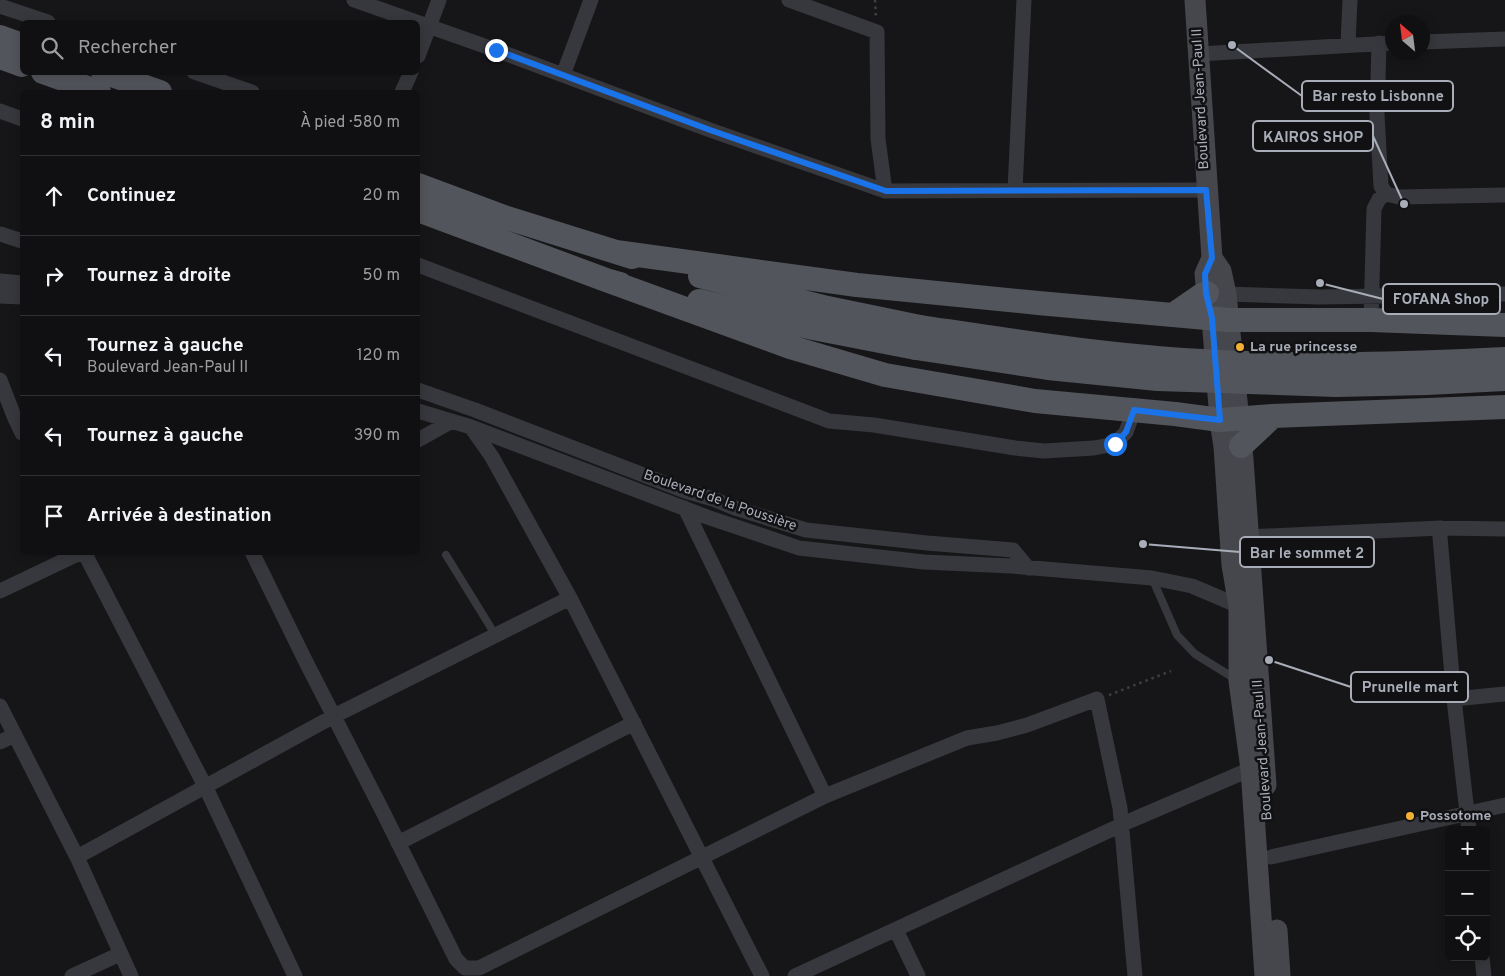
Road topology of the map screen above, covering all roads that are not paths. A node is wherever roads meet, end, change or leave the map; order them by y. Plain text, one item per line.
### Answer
1 (354, 0) edge
2 (439, 0) edge
3 (591, 0) edge
4 (789, 0) edge
5 (1024, 0) edge
6 (1195, 0) edge
7 (1350, 0) edge
8 (0, 6) edge
9 (42, 20) edge
10 (412, 20) edge
11 (420, 23) edge
12 (429, 26) junction
13 (0, 37) edge
14 (1505, 40) edge
15 (1430, 42) edge
16 (20, 43) edge
17 (1385, 43) edge
18 (1348, 44) junction
19 (420, 51) edge
20 (1385, 51) edge
21 (1198, 54) junction
22 (0, 57) edge
23 (20, 64) edge
24 (563, 74) junction
25 (51, 75) edge
26 (112, 75) edge
27 (203, 75) edge
28 (410, 75) edge
29 (93, 90) edge
30 (154, 90) edge
31 (246, 90) edge
32 (403, 90) edge
33 (0, 111) edge
34 (20, 118) edge
35 (420, 186) edge
36 (1015, 190) junction
37 (1206, 190) junction
38 (886, 191) junction
39 (1386, 194) junction
40 (1505, 195) edge
41 (420, 211) edge
42 (0, 234) edge
43 (20, 240) edge
44 (616, 252) junction
45 (420, 266) edge
46 (606, 280) junction
47 (0, 282) edge
48 (20, 283) edge
49 (1216, 294) junction
50 (1505, 294) edge
51 (0, 296) edge
52 (1372, 296) junction
53 (20, 297) edge
54 (1173, 315) junction
55 (1220, 319) junction
56 (1371, 320) junction
57 (1505, 325) edge
58 (918, 337) junction
59 (1505, 359) edge
60 (1505, 379) edge
61 (0, 380) edge
62 (420, 391) edge
63 (1505, 407) edge
64 (475, 410) junction
65 (1134, 410) junction
66 (420, 412) edge
67 (1273, 416) junction
68 (7, 419) edge
69 (1229, 420) junction
70 (452, 421) junction
71 (471, 427) junction
72 (20, 430) edge
73 (420, 439) edge
74 (1242, 446) junction
75 (685, 508) junction
76 (1441, 528) junction
77 (1505, 529) edge
78 (1248, 537) junction
79 (77, 555) edge
80 (85, 555) edge
81 (254, 555) edge
82 (446, 555) dead end
83 (1028, 568) junction
84 (1152, 578) junction
85 (0, 591) edge
86 (570, 598) junction
87 (1238, 606) junction
88 (496, 636) junction
89 (1239, 681) junction
90 (1505, 694) edge
91 (1454, 699) junction
92 (0, 706) edge
93 (334, 716) junction
94 (634, 723) junction
95 (15, 736) junction
96 (0, 742) edge
97 (1258, 769) junction
98 (206, 788) junction
99 (825, 796) junction
100 (1505, 805) edge
101 (1468, 814) junction
102 (1122, 825) junction
103 (1470, 826) edge
104 (398, 843) junction
105 (77, 857) junction
106 (1270, 857) junction
107 (701, 859) junction
108 (896, 930) junction
109 (120, 954) junction
110 (1482, 961) edge
111 (72, 976) edge
112 (131, 976) edge
113 (296, 976) edge
114 (762, 976) edge
115 (795, 976) edge
116 (918, 976) edge
117 (1135, 976) edge
118 (1265, 976) edge
119 (1280, 976) edge
120 (1484, 976) edge

1 - 10 street
2 - 12 street
3 - 24 street
4 - 38 street
5 - 36 street
6 - 21 main road, Boulevard Jean-Paul II
7 - 18 street
8 - 9 street
11 - 12 street
12 - 19 street
12 - 24 street
13 - 16 main road
14 - 15 street
17 - 18 street
18 - 21 street
20 - 39 street
21 - 37 main road, Boulevard Jean-Paul II
22 - 23 main road
24 - 38 street
25 - 29 main road
26 - 30 main road
27 - 31 street
28 - 32 street
33 - 34 street
35 - 44 main road
36 - 37 street
36 - 38 street
37 - 49 main road, Boulevard Jean-Paul II
39 - 40 street
39 - 52 street
41 - 46 main road
42 - 43 street
44 - 54 main road
44 - 58 main road
45 - 65 street
46 - 58 main road
46 - 65 main road
47 - 48 street
49 - 52 street
49 - 54 main road
49 - 55 main road, Boulevard Jean-Paul II
50 - 52 street
51 - 53 street
52 - 56 street
54 - 55 main road
55 - 56 main road
55 - 69 main road, Boulevard Jean-Paul II
56 - 57 main road
58 - 59 main road, bridge
58 - 60 main road, bridge
61 - 68 street
62 - 64 street, Boulevard de la Poussière
63 - 67 main road
64 - 71 street
64 - 83 street, Boulevard de la Poussière
65 - 69 main road
66 - 70 street, Boulevard de la Poussière
67 - 69 main road
67 - 74 main road
68 - 72 street
69 - 74 main road, Boulevard Jean-Paul II
69 - 87 main road, Boulevard Jean-Paul II
70 - 71 street, Boulevard de la Poussière
70 - 73 street
71 - 75 street, Boulevard de la Poussière
71 - 86 street
74 - 78 main road, Boulevard Jean-Paul II
75 - 83 street, Boulevard de la Poussière
75 - 99 street
76 - 77 street
76 - 78 street
76 - 91 street
78 - 97 main road, Boulevard Jean-Paul II
79 - 85 street
80 - 98 street
81 - 93 street
82 - 88 lane
83 - 84 street, Boulevard de la Poussière
84 - 87 street, Boulevard de la Poussière
84 - 89 lane
86 - 88 street
86 - 94 street
87 - 89 main road, Boulevard Jean-Paul II
88 - 93 street
89 - 97 main road, Boulevard Jean-Paul II
90 - 91 street
91 - 101 street
92 - 95 street
93 - 98 street
93 - 104 street
94 - 104 street
94 - 107 street
95 - 96 street
95 - 105 street
97 - 102 street
97 - 106 main road, Boulevard Jean-Paul II
97 - 118 main road, Boulevard Jean-Paul II
98 - 105 street
98 - 113 street
99 - 102 street
99 - 107 street
100 - 101 street
101 - 103 street
101 - 106 street
102 - 108 street
102 - 117 street
104 - 107 street
105 - 109 street
106 - 119 main road, Boulevard Jean-Paul II
107 - 114 street
108 - 115 street
108 - 116 street
109 - 111 street
109 - 112 street
110 - 120 street

